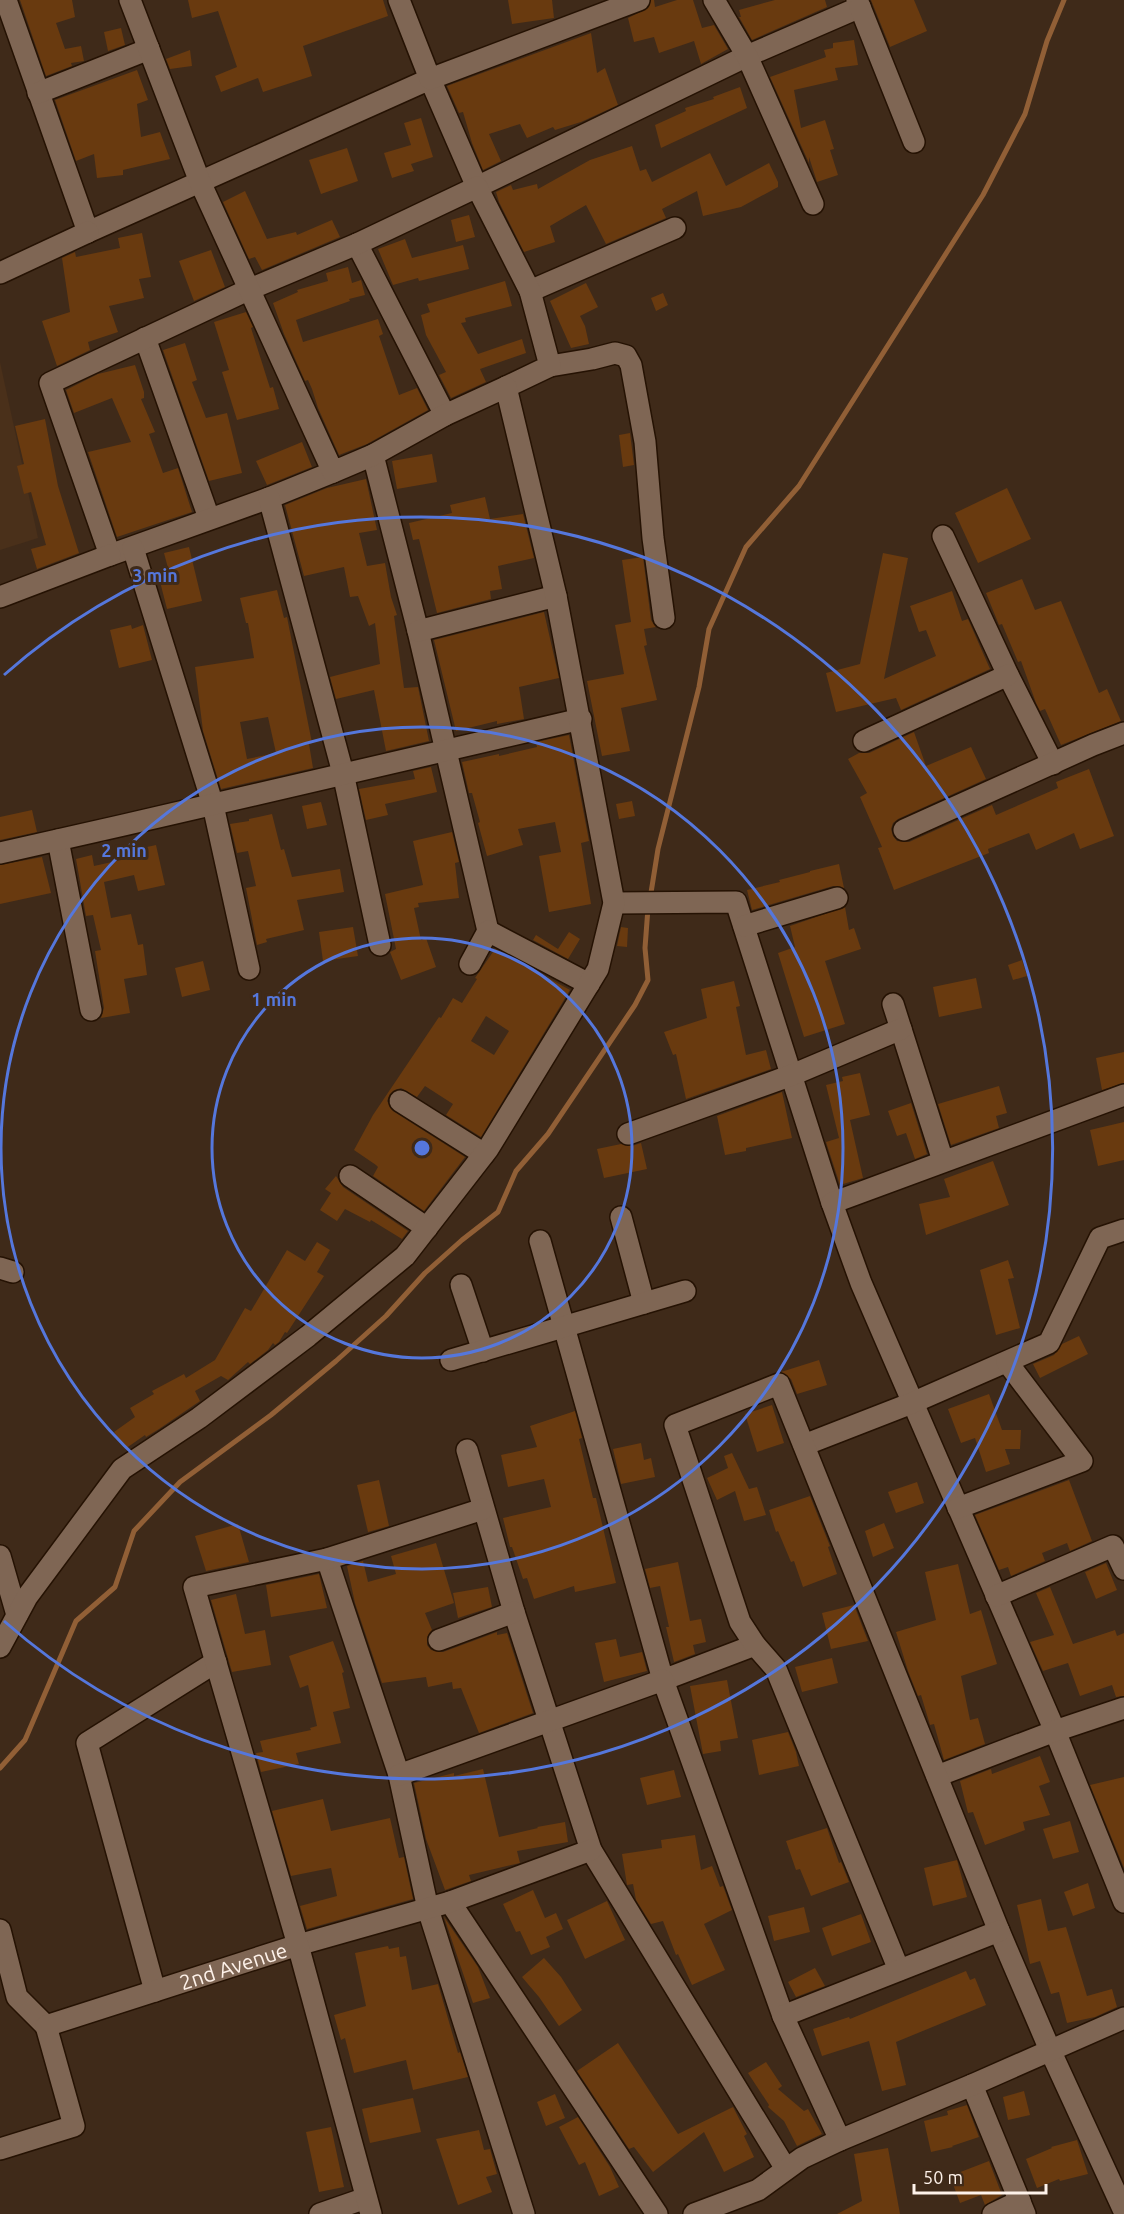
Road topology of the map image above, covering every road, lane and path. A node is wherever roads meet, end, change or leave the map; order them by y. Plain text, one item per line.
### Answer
1 (6, 0) edge
2 (130, 0) edge
3 (399, 0) edge
4 (639, 0) edge
5 (714, 0) edge
6 (858, 4) edge
7 (149, 49) junction
8 (747, 56) junction
9 (430, 79) junction
10 (38, 93) junction
11 (914, 142) dead end
12 (200, 182) junction
13 (477, 187) junction
14 (813, 204) dead end
15 (675, 228) dead end
16 (88, 232) junction
17 (357, 244) junction
18 (0, 273) edge
19 (250, 288) junction
20 (530, 291) junction
21 (145, 338) junction
22 (550, 366) junction
23 (507, 387) junction
24 (446, 415) junction
25 (373, 455) junction
26 (333, 472) junction
27 (269, 498) junction
28 (209, 518) junction
29 (943, 536) dead end
30 (133, 548) junction
31 (110, 555) junction
32 (556, 596) junction
33 (0, 597) edge
34 (664, 618) dead end
35 (418, 631) junction
36 (1008, 675) junction
37 (580, 719) junction
38 (1124, 733) edge
39 (864, 741) dead end
40 (445, 750) junction
41 (1053, 764) junction
42 (343, 773) junction
43 (213, 805) junction
44 (904, 830) dead end
45 (58, 840) junction
46 (0, 853) edge
47 (837, 898) dead end
48 (615, 903) junction
49 (744, 927) junction
50 (488, 931) junction
51 (380, 945) dead end
52 (470, 964) dead end
53 (249, 969) dead end
54 (590, 984) junction
55 (893, 1004) dead end
56 (91, 1010) dead end
57 (901, 1029) junction
58 (792, 1075) junction
59 (1124, 1095) edge
60 (400, 1101) dead end
61 (628, 1134) dead end
62 (484, 1154) junction
63 (943, 1161) junction
64 (350, 1176) dead end
65 (832, 1203) junction
66 (621, 1217) dead end
67 (427, 1228) junction
68 (1124, 1230) edge
69 (540, 1241) dead end
70 (461, 1285) dead end
71 (685, 1291) dead end
72 (644, 1303) junction
73 (564, 1326) junction
74 (483, 1351) junction
75 (450, 1360) dead end
76 (1007, 1362) junction
77 (912, 1403) junction
78 (804, 1445) junction
79 (467, 1449) dead end
80 (958, 1508) junction
81 (483, 1509) junction
82 (0, 1556) edge
83 (327, 1559) junction
84 (1124, 1569) edge
85 (996, 1596) junction
86 (514, 1612) junction
87 (17, 1615) junction
88 (439, 1640) dead end
89 (755, 1645) junction
90 (0, 1647) edge
91 (216, 1662) junction
92 (663, 1680) junction
93 (1124, 1708) edge
94 (550, 1721) junction
95 (1055, 1731) junction
96 (399, 1775) junction
97 (937, 1776) junction
98 (591, 1850) junction
99 (1121, 1888) edge
100 (450, 1902) junction
101 (428, 1909) junction
102 (0, 1930) edge
103 (999, 1931) junction
104 (298, 1945) junction
105 (899, 1970) junction
106 (155, 1991) junction
107 (783, 2016) junction
108 (1124, 2018) edge
109 (46, 2026) junction
110 (1050, 2050) junction
111 (972, 2085) junction
112 (840, 2140) junction
113 (0, 2149) edge
114 (786, 2169) junction
115 (369, 2206) edge
116 (1022, 2208) edge
117 (1124, 2211) edge
118 (320, 2214) edge
119 (524, 2214) edge
120 (657, 2214) edge
121 (694, 2214) edge
122 (993, 2214) edge

1 - 10 street
2 - 7 street
3 - 9 street
4 - 9 street
5 - 8 street
6 - 8 street
6 - 11 street
7 - 10 street
7 - 12 street
8 - 13 street
8 - 14 street
9 - 12 street
9 - 13 street
10 - 16 street
12 - 16 street
12 - 19 street
13 - 17 street
13 - 20 street
15 - 20 street
16 - 18 street
17 - 19 street
17 - 24 street
19 - 21 street
19 - 26 street
20 - 22 street
21 - 28 street
21 - 31 street
22 - 23 street
22 - 34 street
23 - 24 street
23 - 32 street
24 - 25 street
25 - 26 street
25 - 35 street
26 - 27 street
27 - 28 street
27 - 42 street
28 - 30 street
29 - 36 street
30 - 31 street
30 - 43 street
31 - 33 street
32 - 35 street
32 - 37 street
35 - 40 street
36 - 39 street
36 - 41 street
37 - 40 street
37 - 48 street
38 - 41 street
40 - 42 street
40 - 50 street
41 - 44 street
42 - 43 street
42 - 51 street
43 - 45 street
43 - 53 street
45 - 46 street
45 - 56 street
47 - 49 street
48 - 49 street
48 - 54 street
49 - 58 street
50 - 52 street
50 - 54 street
54 - 62 street
55 - 57 street
57 - 58 street
57 - 63 street
58 - 61 street
58 - 65 street
59 - 63 street
60 - 62 street
62 - 67 street
63 - 65 street
64 - 67 street
65 - 77 street
66 - 72 street
67 - 87 street
68 - 76 street
69 - 73 street
70 - 74 street
71 - 72 street
72 - 73 street
73 - 74 street
73 - 92 street
74 - 75 street
76 - 77 street
76 - 80 street
77 - 78 street
77 - 80 street
78 - 89 street
78 - 97 street
79 - 81 street
80 - 85 street
81 - 83 street
81 - 86 street
82 - 87 street
83 - 91 street
83 - 96 street
84 - 85 street
85 - 95 street
86 - 88 street
86 - 94 street
87 - 90 street
89 - 92 street
89 - 105 street
91 - 104 street
91 - 106 street
92 - 94 street
92 - 107 street
93 - 95 street
94 - 96 street
94 - 98 street
95 - 97 street
95 - 99 street
96 - 101 street
97 - 103 street
98 - 100 street, 2nd Avenue
98 - 114 street
100 - 101 street, 2nd Avenue
100 - 120 street
101 - 104 street, 2nd Avenue
101 - 119 street
102 - 109 street
103 - 105 street
103 - 110 street
104 - 106 street, 2nd Avenue
104 - 115 street
105 - 107 street
106 - 109 street, 2nd Avenue
107 - 112 street
108 - 110 street
109 - 113 street
110 - 111 street
110 - 117 street
111 - 112 street
111 - 116 street
112 - 114 street
114 - 121 street
115 - 118 street
116 - 122 street

